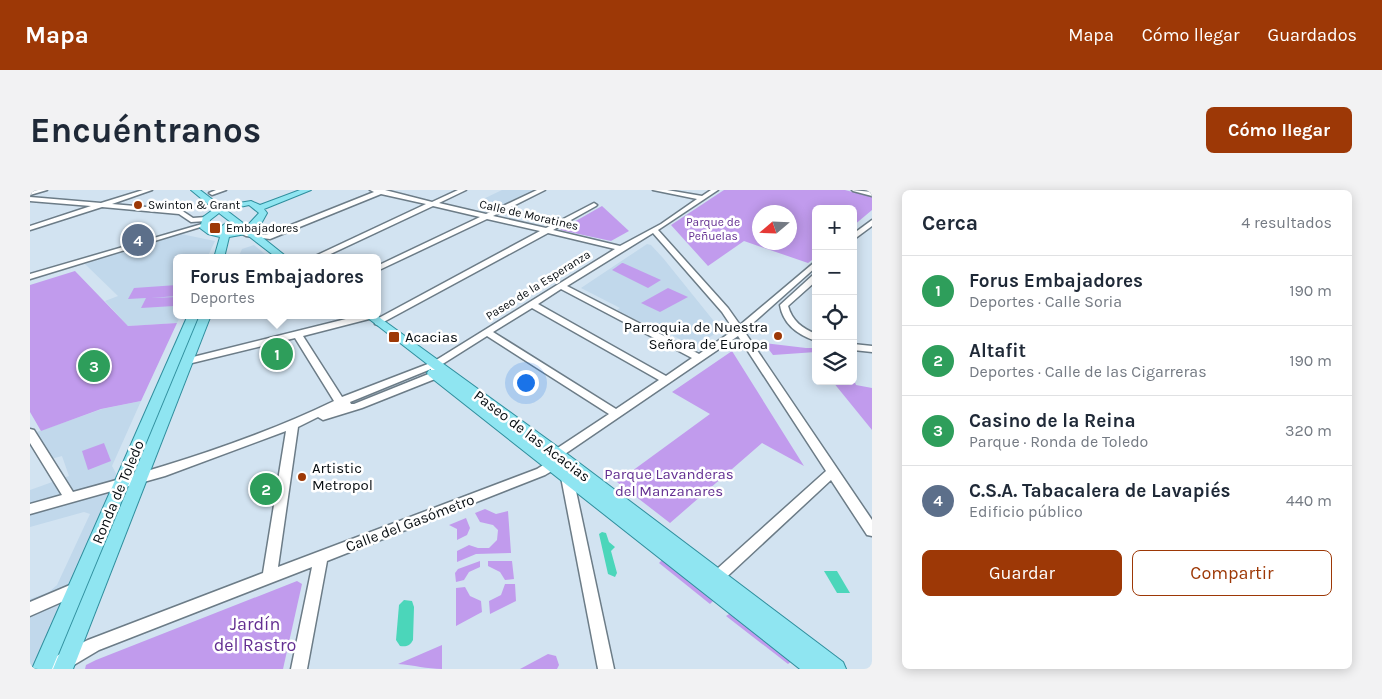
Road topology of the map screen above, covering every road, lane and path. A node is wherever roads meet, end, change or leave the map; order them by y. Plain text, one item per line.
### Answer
1 (44, 190) edge
2 (149, 190) edge
3 (195, 190) edge
4 (223, 190) edge
5 (294, 190) edge
6 (306, 190) edge
7 (463, 190) edge
8 (542, 190) edge
9 (656, 190) edge
10 (705, 190) edge
11 (715, 190) edge
12 (855, 190) edge
13 (379, 191) edge
14 (210, 192) edge
15 (30, 193) edge
16 (872, 194) edge
17 (693, 198) junction
18 (702, 198) junction
19 (30, 199) edge
20 (50, 201) junction
21 (432, 204) junction
22 (102, 205) junction
23 (594, 205) dead end
24 (30, 206) edge
25 (255, 206) junction
26 (224, 209) junction
27 (486, 216) junction
28 (205, 222) junction
29 (872, 222) edge
30 (192, 224) junction
31 (30, 228) edge
32 (653, 229) junction
33 (547, 230) junction
34 (249, 231) junction
35 (226, 235) junction
36 (857, 235) edge
37 (267, 238) junction
38 (636, 238) junction
39 (666, 242) junction
40 (621, 248) junction
41 (219, 254) edge
42 (232, 254) edge
43 (278, 254) edge
44 (288, 254) edge
45 (324, 254) edge
46 (812, 267) edge
47 (381, 268) edge
48 (32, 274) edge
49 (812, 281) edge
50 (561, 286) junction
51 (532, 304) junction
52 (381, 311) edge
53 (192, 319) edge
54 (204, 319) edge
55 (361, 319) edge
56 (370, 319) edge
57 (739, 331) junction
58 (487, 332) junction
59 (297, 336) junction
60 (812, 336) edge
61 (857, 347) edge
62 (872, 349) edge
63 (700, 358) junction
64 (188, 361) junction
65 (433, 369) junction
66 (666, 380) junction
67 (340, 402) junction
68 (358, 406) junction
69 (617, 414) junction
70 (293, 424) junction
71 (30, 433) edge
72 (555, 460) junction
73 (832, 472) junction
74 (567, 477) junction
75 (141, 479) junction
76 (122, 484) junction
77 (68, 497) junction
78 (30, 509) edge
79 (872, 531) edge
80 (321, 558) junction
81 (269, 578) junction
82 (713, 581) junction
83 (78, 588) junction
84 (30, 609) edge
85 (62, 666) edge
86 (42, 669) edge
87 (299, 669) edge
88 (606, 669) edge
89 (816, 669) edge
90 (836, 669) edge

1 - 15 street
2 - 22 street
3 - 26 main road
4 - 14 street
5 - 25 main road
6 - 25 main road
7 - 21 street
8 - 27 street
9 - 17 street
10 - 17 street, Paseo de la Esperanza
11 - 18 street, Paseo de la Esperanza
12 - 16 street
13 - 21 street, Calle de Moratines
13 - 37 street
14 - 26 main road
17 - 18 street
17 - 32 street, Paseo de la Esperanza
18 - 32 street, Paseo de la Esperanza
19 - 20 street
20 - 22 street
20 - 24 street
21 - 27 street, Calle de Moratines
21 - 45 street
22 - 30 street
22 - 31 street
23 - 33 street
25 - 26 main road
25 - 34 main road
26 - 28 main road
26 - 34 main road
26 - 35 main road
27 - 33 street, Calle de Moratines
27 - 47 street
28 - 30 street
28 - 35 main road
29 - 36 street
30 - 48 street
32 - 38 street, Paseo de la Esperanza
32 - 39 street
33 - 40 street, Calle de Moratines
33 - 52 street
34 - 35 main road
34 - 37 main road
34 - 42 main road
34 - 43 main road
35 - 41 main road
37 - 44 main road
38 - 39 street
38 - 40 street, Paseo de la Esperanza
39 - 57 street
40 - 50 street, Paseo de la Esperanza
46 - 57 street, Calle del Gasómetro
49 - 60 street
50 - 51 street, Paseo de la Esperanza
50 - 63 street
51 - 58 street, Paseo de la Esperanza
51 - 66 street
53 - 76 main road, Ronda de Toledo
54 - 64 main road, Ronda de Toledo
55 - 59 street
56 - 65 main road, Paseo de las Acacias
57 - 63 street, Calle del Gasómetro
57 - 73 street
58 - 65 street, Paseo de la Esperanza
58 - 69 street
59 - 64 street
59 - 67 street
61 - 62 street
63 - 66 street, Calle del Gasómetro
64 - 75 main road, Ronda de Toledo
65 - 67 street
65 - 68 street
65 - 72 main road, Paseo de las Acacias
66 - 69 street, Calle del Gasómetro
67 - 68 street
67 - 70 street
68 - 70 street
69 - 72 street, Calle del Gasómetro
70 - 75 street
70 - 81 street
71 - 77 street
72 - 74 main road, Paseo de las Acacias
72 - 80 street, Calle del Gasómetro
72 - 82 main road, Paseo de las Acacias
73 - 79 street
73 - 82 street
74 - 82 main road, Paseo de las Acacias
74 - 88 street
75 - 76 street
75 - 85 main road, Ronda de Toledo
76 - 77 street
76 - 83 main road, Ronda de Toledo
77 - 78 street
80 - 81 street, Calle del Gasómetro
80 - 87 street
81 - 85 street, Calle del Gasómetro
82 - 89 main road, Paseo de las Acacias
82 - 90 main road, Paseo de las Acacias
83 - 84 street
83 - 86 main road, Ronda de Toledo

